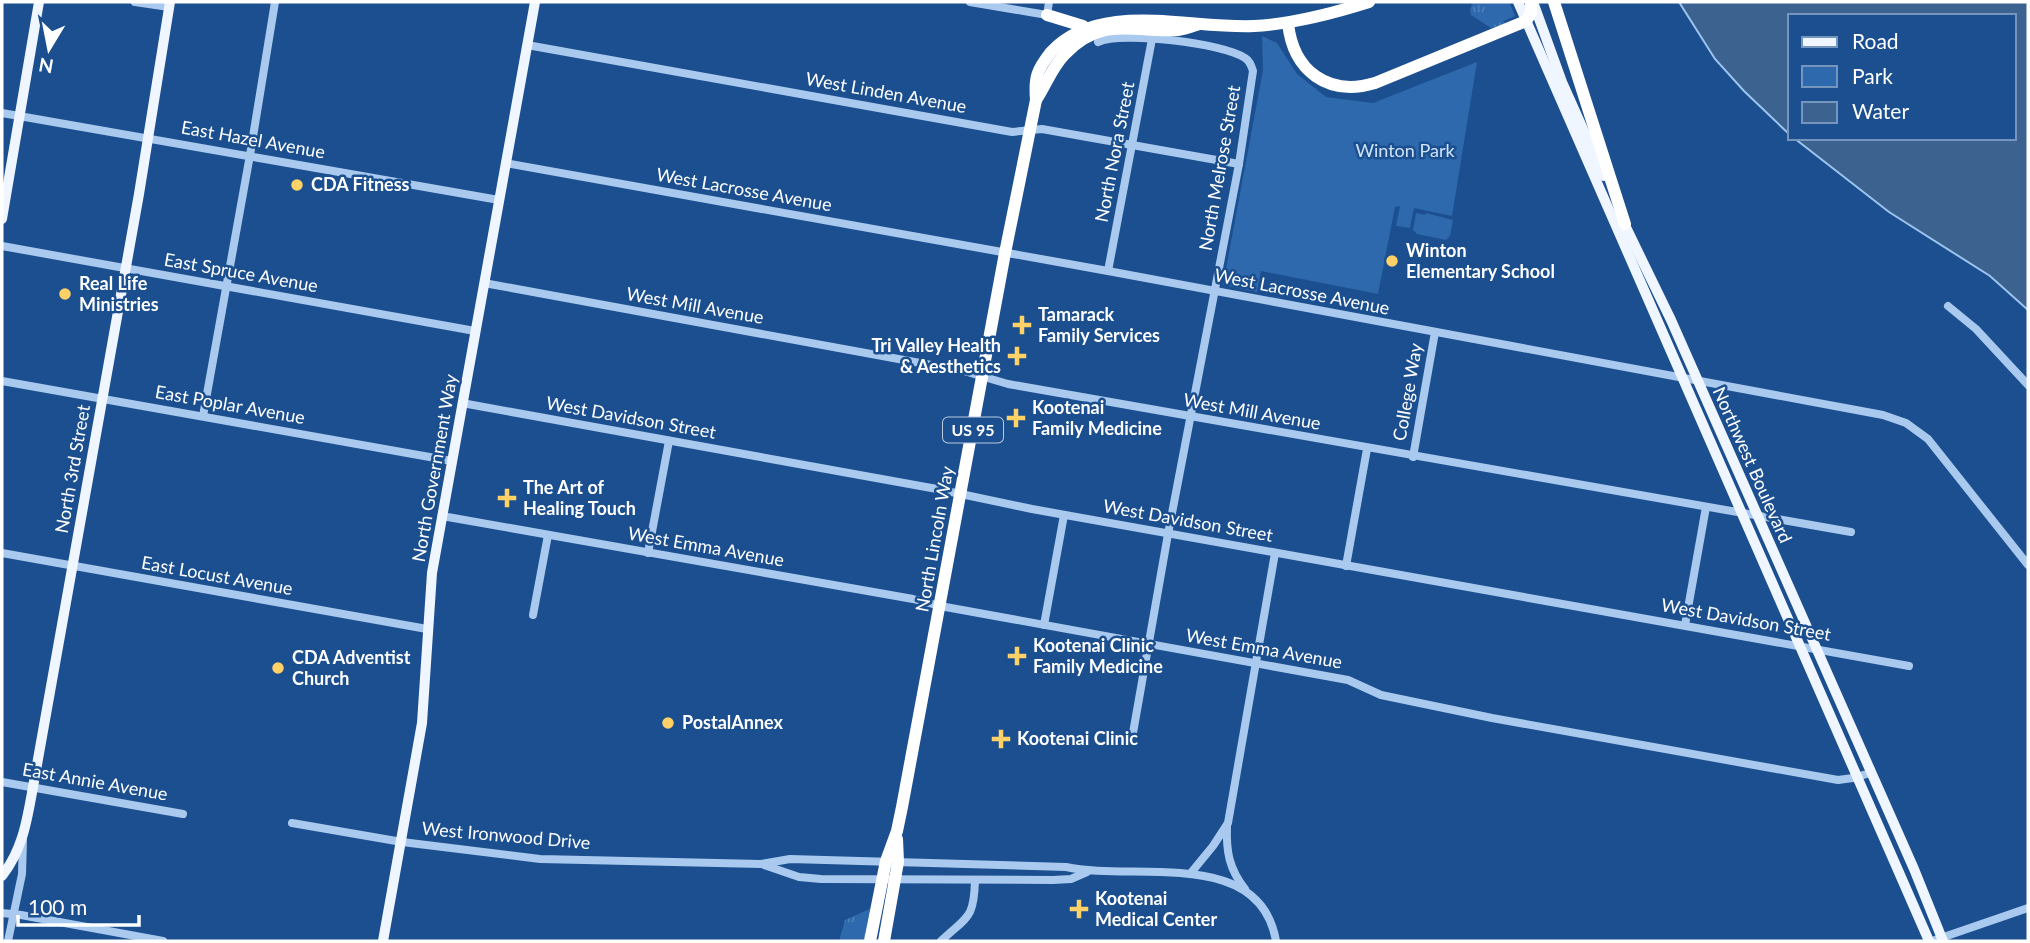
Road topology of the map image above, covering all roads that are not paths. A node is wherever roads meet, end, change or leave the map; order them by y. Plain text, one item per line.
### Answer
1 (39, 2) edge
2 (135, 2) edge
3 (275, 2) edge
4 (535, 2) edge
5 (970, 2) edge
6 (1049, 2) edge
7 (1368, 2) edge
8 (1518, 2) edge
9 (1531, 2) edge
10 (1554, 2) edge
11 (170, 5) edge
12 (1047, 15) junction
13 (1526, 21) junction
14 (1288, 23) junction
15 (1200, 24) junction
16 (1083, 26) junction
17 (1152, 39) junction
18 (1098, 42) dead end
19 (1057, 44) junction
20 (527, 45) junction
21 (1036, 100) junction
22 (2, 113) edge
23 (20, 116) junction
24 (1029, 130) junction
25 (149, 137) junction
26 (1132, 144) junction
27 (250, 155) junction
28 (505, 163) junction
29 (1239, 164) junction
30 (499, 200) junction
31 (2, 219) edge
32 (1625, 224) junction
33 (2, 246) edge
34 (1005, 253) junction
35 (125, 268) junction
36 (1108, 271) junction
37 (484, 283) junction
38 (226, 286) junction
39 (1215, 291) junction
40 (1948, 306) dead end
41 (475, 331) junction
42 (1435, 332) junction
43 (982, 377) junction
44 (1683, 378) junction
45 (2, 381) edge
46 (1697, 381) junction
47 (2028, 386) edge
48 (101, 398) junction
49 (462, 403) junction
50 (203, 416) junction
51 (1190, 417) junction
52 (668, 441) junction
53 (1367, 449) junction
54 (1413, 457) junction
55 (452, 461) junction
56 (961, 495) junction
57 (1706, 507) junction
58 (1743, 514) junction
59 (1063, 515) junction
60 (442, 516) junction
61 (1758, 516) junction
62 (1851, 532) dead end
63 (1168, 534) junction
64 (548, 535) junction
65 (648, 552) junction
66 (2, 553) edge
67 (1275, 553) junction
68 (2028, 565) edge
69 (72, 566) junction
70 (1346, 566) junction
71 (940, 606) junction
72 (533, 615) dead end
73 (1044, 625) junction
74 (1685, 625) junction
75 (427, 629) junction
76 (1148, 644) junction
77 (1801, 645) junction
78 (1815, 648) junction
79 (1257, 664) junction
80 (1909, 666) dead end
81 (1133, 733) dead end
82 (1870, 773) junction
83 (1859, 776) junction
84 (2, 782) edge
85 (33, 787) junction
86 (183, 814) dead end
87 (292, 823) dead end
88 (1228, 823) junction
89 (23, 838) junction
90 (402, 842) junction
91 (892, 862) junction
92 (761, 864) junction
93 (1088, 872) junction
94 (1190, 874) junction
95 (2, 876) edge
96 (888, 880) junction
97 (975, 880) junction
98 (1247, 892) junction
99 (2028, 908) edge
100 (2, 913) edge
101 (13, 914) junction
102 (8, 941) edge
103 (163, 941) edge
104 (383, 941) edge
105 (870, 941) edge
106 (884, 941) edge
107 (942, 941) edge
108 (1276, 941) edge
109 (1937, 941) edge

1 - 23 main road
2 - 11 street
3 - 27 street
4 - 20 main road, North Government Way
5 - 12 street
6 - 12 street
7 - 14 highway, US 95
8 - 13 main road, Northwest Boulevard
9 - 13 highway
9 - 32 main road, Northwest Boulevard
10 - 32 highway
11 - 25 main road, North 3rd Street
12 - 16 highway
12 - 19 highway
13 - 14 highway
13 - 44 main road, Northwest Boulevard
14 - 15 highway, US 95
15 - 16 highway, US 95
15 - 21 highway, US 95
16 - 19 highway, US 95
17 - 18 street
17 - 26 street, North Nora Street
17 - 29 street, North Melrose Street
19 - 21 highway, US 95
20 - 24 street, West Linden Avenue
20 - 28 main road, North Government Way
21 - 24 highway, US 95
22 - 23 street, East Hazel Avenue
23 - 25 street, East Hazel Avenue
23 - 31 main road
24 - 26 street, West Linden Avenue
24 - 34 highway, North Lincoln Way / US 95
25 - 27 street, East Hazel Avenue
25 - 35 main road, North 3rd Street
26 - 29 street, West Linden Avenue
26 - 36 street, North Nora Street
27 - 30 street, East Hazel Avenue
27 - 38 street
28 - 30 main road, North Government Way
28 - 34 street, West Lacrosse Avenue
29 - 39 street, North Melrose Street
30 - 37 main road, North Government Way
32 - 46 main road, Northwest Boulevard
33 - 35 street, East Spruce Avenue
34 - 36 street, West Lacrosse Avenue
34 - 43 highway, North Lincoln Way / US 95
35 - 38 street, East Spruce Avenue
35 - 48 main road, North 3rd Street
36 - 39 street, West Lacrosse Avenue
37 - 41 main road, North Government Way
37 - 43 street, West Mill Avenue
38 - 41 street, East Spruce Avenue
38 - 50 street
39 - 42 street, West Lacrosse Avenue
39 - 51 street, North Melrose Street
40 - 47 street
41 - 49 main road, North Government Way
42 - 44 street, West Lacrosse Avenue
42 - 54 street, College Way
43 - 51 street, West Mill Avenue
43 - 56 highway, North Lincoln Way / US 95
44 - 46 street, West Lacrosse Avenue
44 - 58 main road, Northwest Boulevard
45 - 48 street, East Poplar Avenue
46 - 61 main road, Northwest Boulevard
46 - 68 street, West Lacrosse Avenue
48 - 50 street, East Poplar Avenue
48 - 69 main road, North 3rd Street
49 - 52 street, West Davidson Street
49 - 55 main road, North Government Way
50 - 55 street, East Poplar Avenue
51 - 53 street, West Mill Avenue
51 - 63 street, North Melrose Street
52 - 56 street, West Davidson Street
52 - 65 street
53 - 54 street, West Mill Avenue
53 - 70 street, College Way
54 - 57 street, West Mill Avenue
55 - 60 main road, North Government Way
56 - 59 street, West Davidson Street
56 - 71 highway, North Lincoln Way / US 95
57 - 58 street, West Mill Avenue
57 - 74 street
58 - 61 street, West Mill Avenue
58 - 77 main road, Northwest Boulevard
59 - 63 street, West Davidson Street
59 - 73 street
60 - 64 street, West Emma Avenue
60 - 75 main road, North Government Way
61 - 62 street, West Mill Avenue
61 - 78 main road, Northwest Boulevard
63 - 67 street, West Davidson Street
63 - 76 street, North Melrose Street
64 - 65 street, West Emma Avenue
64 - 72 street
65 - 71 street, West Emma Avenue
66 - 69 street, East Locust Avenue
67 - 70 street, West Davidson Street
67 - 79 street
69 - 75 street, East Locust Avenue
69 - 85 main road, North 3rd Street
70 - 74 street, West Davidson Street
71 - 73 street, West Emma Avenue
71 - 91 highway, North Lincoln Way / US 95
73 - 76 street, West Emma Avenue
74 - 77 street, West Davidson Street
75 - 90 main road, North Government Way
76 - 79 street, West Emma Avenue
76 - 81 street, North Melrose Street
77 - 78 street, West Davidson Street
77 - 83 main road, Northwest Boulevard
78 - 80 street, West Davidson Street
78 - 82 main road, Northwest Boulevard
79 - 83 street, West Emma Avenue
79 - 88 street
82 - 83 street, West Emma Avenue
82 - 109 main road, Northwest Boulevard
83 - 109 main road, Northwest Boulevard
84 - 85 street, East Annie Avenue
85 - 86 street, East Annie Avenue
85 - 89 main road, North 3rd Street
87 - 90 street, West Ironwood Drive
88 - 94 street
88 - 98 street
89 - 95 main road
89 - 101 street, North 3rd Street
90 - 92 street, West Ironwood Drive
90 - 104 main road, North Government Way
91 - 92 street, West Ironwood Drive
91 - 93 street, West Ironwood Drive
91 - 96 highway, US 95
92 - 96 street, West Ironwood Drive
93 - 94 street, West Ironwood Drive
93 - 97 street, West Ironwood Drive
94 - 98 street, West Ironwood Drive
96 - 97 street, West Ironwood Drive
96 - 105 highway, US 95
96 - 106 highway, US 95
97 - 107 street
98 - 108 street, West Ironwood Drive
99 - 109 street
100 - 101 street
101 - 102 street, North 3rd Street
101 - 103 street

